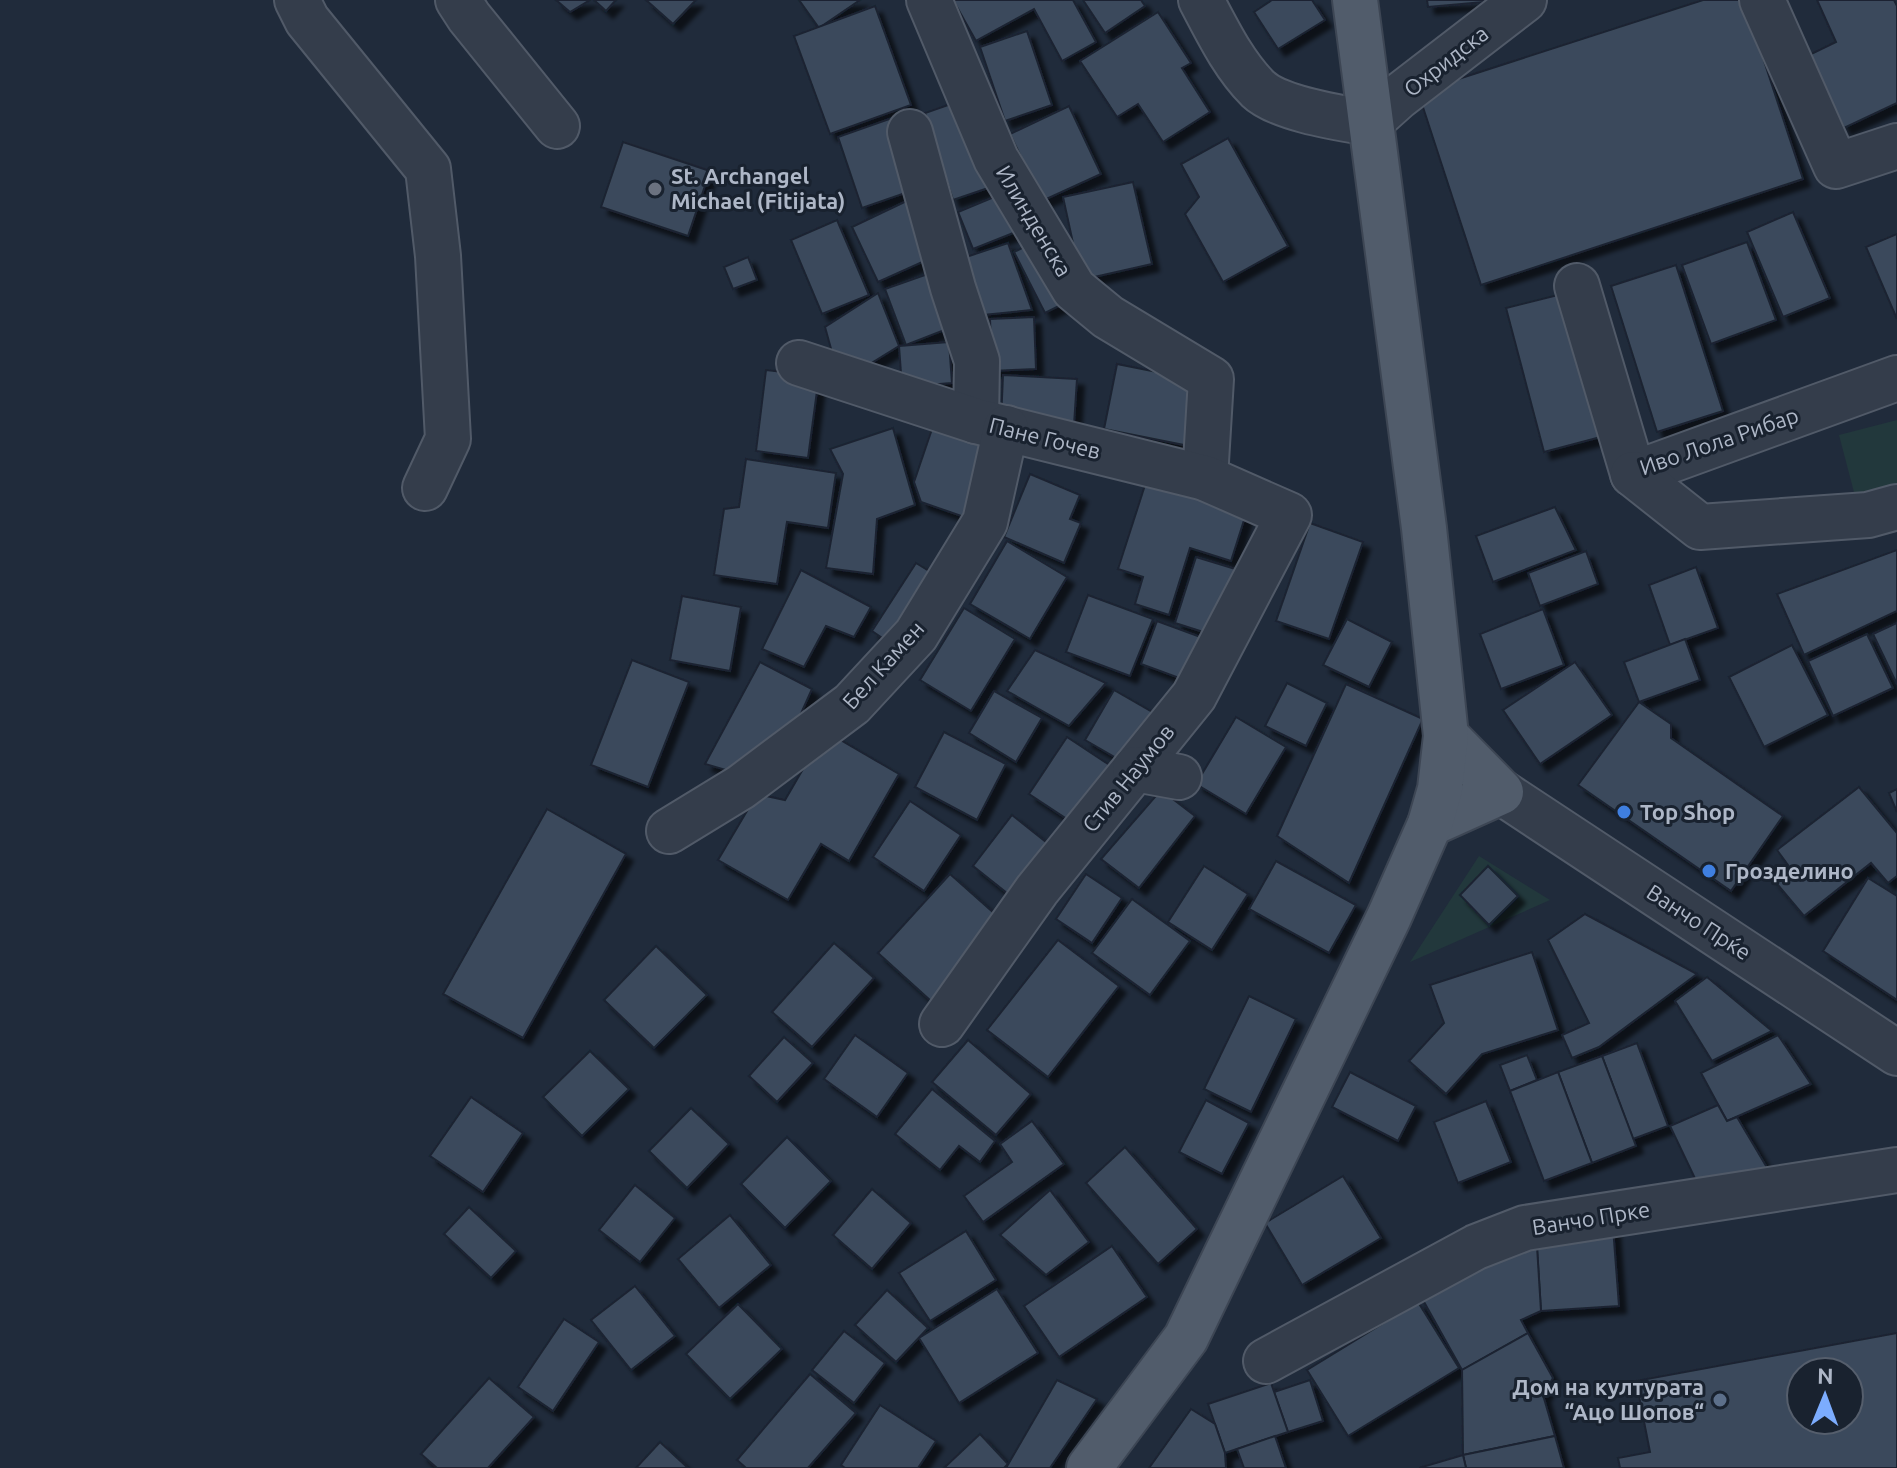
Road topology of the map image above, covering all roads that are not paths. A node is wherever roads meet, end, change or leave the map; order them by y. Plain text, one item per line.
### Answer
1 (297, 0) edge
2 (458, 0) edge
3 (929, 0) edge
4 (1201, 0) edge
5 (1355, 0) edge
6 (1524, 0) edge
7 (1762, 0) edge
8 (1369, 123) junction
9 (557, 126) dead end
10 (910, 132) dead end
11 (1897, 146) edge
12 (1577, 286) dead end
13 (799, 363) dead end
14 (1897, 378) edge
15 (991, 424) junction
16 (1633, 474) junction
17 (1205, 478) junction
18 (425, 488) dead end
19 (1897, 507) edge
20 (1289, 515) joint
21 (1135, 769) junction
22 (1179, 777) dead end
23 (1440, 779) junction
24 (1501, 792) junction
25 (669, 831) dead end
26 (942, 1024) dead end
27 (1897, 1053) edge
28 (1897, 1170) edge
29 (1266, 1361) dead end
30 (1089, 1468) edge

1 - 18 street
2 - 9 street
3 - 17 street, Илинденска
4 - 8 street
5 - 8 main road
6 - 8 street, Охридска
7 - 11 street
8 - 23 main road
10 - 15 street, Бел Камен
12 - 16 street, Иво Лола Рибар
13 - 15 street, Пане Гочев
14 - 16 street, Иво Лола Рибар
15 - 17 street, Пане Гочев
15 - 25 street, Бел Камен
16 - 19 street
17 - 20 street, Пане Гочев
20 - 21 street, Стив Наумов
21 - 22 street
21 - 26 street, Стив Наумов
23 - 24 main road
23 - 24 main road
23 - 30 main road
24 - 27 street, Ванчо Прќе
28 - 29 street, Ванчо Прке

